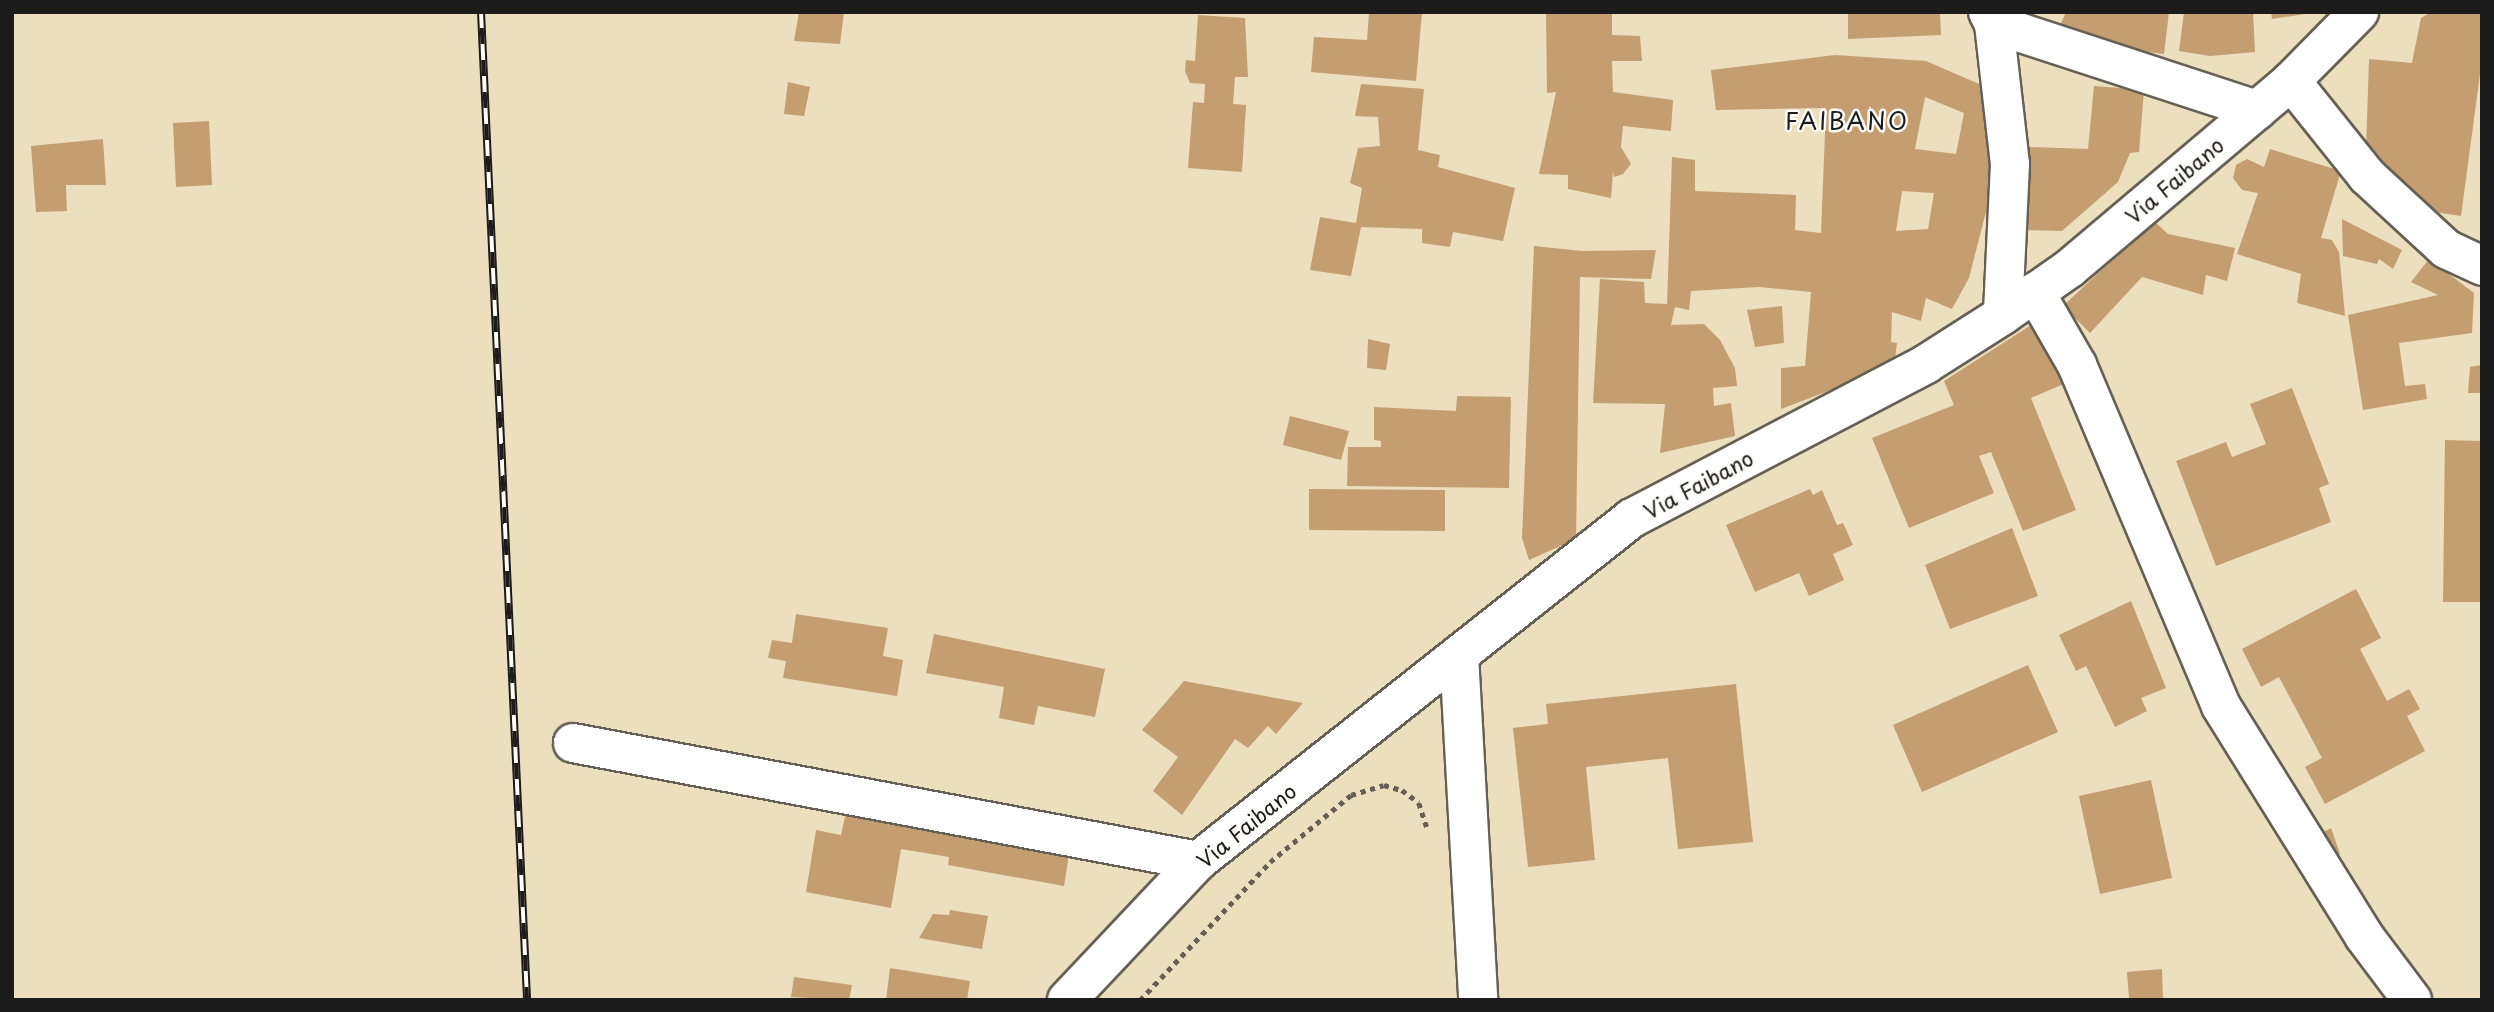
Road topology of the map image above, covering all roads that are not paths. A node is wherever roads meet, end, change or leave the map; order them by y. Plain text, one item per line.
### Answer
1 (2359, 12) edge
2 (1991, 18) edge
3 (2291, 81) junction
4 (2257, 110) junction
5 (2482, 266) edge
6 (2035, 292) junction
7 (2003, 315) junction
8 (1460, 655) junction
9 (573, 743) dead end
10 (1198, 861) junction
11 (1068, 1000) edge
12 (1478, 1000) edge
13 (2412, 1000) edge

1 - 3 street, Via Faibano
2 - 4 street
2 - 7 street
3 - 4 street, Via Faibano
3 - 5 street
4 - 6 street, Via Faibano
6 - 7 street, Via Faibano
6 - 13 street
7 - 8 street, Via Faibano
8 - 10 street, Via Faibano
8 - 12 street
9 - 10 street
10 - 11 street, Via Faibano

